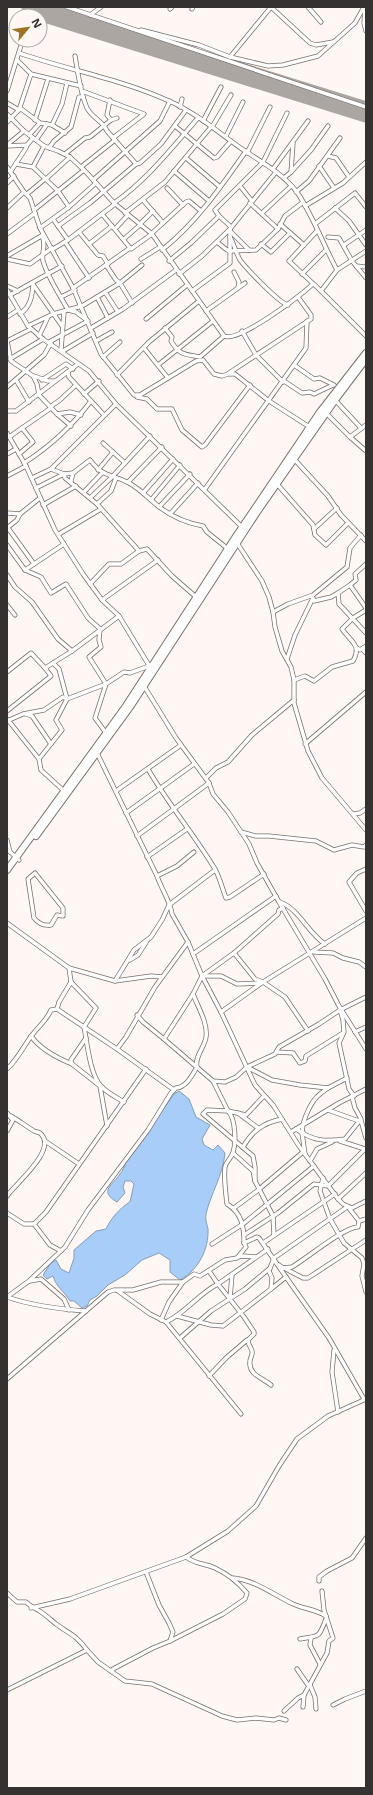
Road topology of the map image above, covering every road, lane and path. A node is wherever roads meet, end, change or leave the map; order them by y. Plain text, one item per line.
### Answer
1 (67, 7) edge
2 (101, 7) edge
3 (308, 7) edge
4 (365, 7) edge
5 (270, 8) edge
6 (90, 15) junction
7 (321, 22) dead end
8 (126, 27) junction
9 (366, 31) edge
10 (334, 42) junction
11 (20, 48) edge
12 (19, 53) junction
13 (75, 56) dead end
14 (230, 57) junction
15 (17, 60) junction
16 (78, 70) junction
17 (31, 74) junction
18 (48, 79) junction
19 (9, 83) edge
20 (68, 83) junction
21 (81, 86) junction
22 (221, 87) dead end
23 (7, 91) edge
24 (82, 91) junction
25 (231, 95) dead end
26 (84, 97) junction
27 (182, 99) dead end
28 (110, 100) junction
29 (170, 101) junction
30 (243, 102) dead end
31 (7, 103) edge
32 (180, 107) junction
33 (270, 107) dead end
34 (366, 107) edge
35 (20, 109) junction
36 (186, 110) junction
37 (287, 113) dead end
38 (7, 114) edge
39 (13, 118) junction
40 (117, 118) dead end
41 (198, 118) junction
42 (35, 120) junction
43 (111, 120) junction
44 (202, 121) junction
45 (308, 121) dead end
46 (7, 122) edge
47 (40, 123) junction
48 (49, 124) junction
49 (105, 126) junction
50 (175, 126) junction
51 (328, 126) dead end
52 (212, 127) junction
53 (24, 131) junction
54 (65, 133) junction
55 (185, 133) junction
56 (29, 135) junction
57 (226, 136) junction
58 (340, 138) dead end
59 (35, 139) junction
60 (114, 139) junction
61 (231, 141) junction
62 (293, 142) junction
63 (198, 144) junction
64 (7, 145) edge
65 (27, 145) junction
66 (44, 146) junction
67 (49, 148) junction
68 (125, 152) junction
69 (247, 152) junction
70 (65, 154) junction
71 (328, 156) junction
72 (70, 157) junction
73 (186, 158) junction
74 (263, 162) junction
75 (366, 162) edge
76 (16, 164) junction
77 (136, 164) junction
78 (320, 166) junction
79 (7, 167) edge
80 (33, 167) junction
81 (82, 168) junction
82 (11, 171) junction
83 (174, 171) junction
84 (275, 171) junction
85 (291, 172) junction
86 (14, 176) junction
87 (349, 177) junction
88 (284, 178) junction
89 (45, 179) junction
90 (93, 180) junction
91 (7, 183) edge
92 (96, 183) junction
93 (240, 186) junction
94 (291, 186) junction
95 (167, 188) dead end
96 (220, 188) junction
97 (334, 188) junction
98 (58, 191) junction
99 (103, 192) junction
100 (296, 192) junction
101 (25, 193) junction
102 (143, 200) junction
103 (209, 201) junction
104 (251, 202) junction
105 (302, 202) junction
106 (364, 202) edge
107 (114, 204) junction
108 (183, 205) junction
109 (305, 206) junction
110 (69, 207) junction
111 (366, 207) edge
112 (7, 208) edge
113 (335, 208) junction
114 (201, 211) junction
115 (35, 212) junction
116 (153, 212) junction
117 (262, 213) junction
118 (102, 214) junction
119 (127, 214) junction
120 (219, 216) junction
121 (53, 219) junction
122 (163, 223) junction
123 (140, 224) junction
124 (280, 224) junction
125 (315, 224) junction
126 (58, 226) junction
127 (113, 227) junction
128 (40, 228) junction
129 (278, 228) junction
130 (231, 229) junction
131 (366, 230) edge
132 (317, 231) junction
133 (79, 232) junction
134 (290, 233) junction
135 (7, 234) edge
136 (152, 234) junction
137 (42, 235) junction
138 (230, 236) junction
139 (359, 236) junction
140 (328, 237) dead end
141 (124, 239) junction
142 (67, 241) junction
143 (217, 242) junction
144 (89, 244) junction
145 (261, 244) junction
146 (304, 245) junction
147 (344, 245) junction
148 (366, 245) edge
149 (130, 248) junction
150 (161, 248) junction
151 (52, 249) junction
152 (326, 250) junction
153 (230, 251) junction
154 (236, 251) junction
155 (250, 251) junction
156 (366, 251) edge
157 (43, 255) junction
158 (7, 257) edge
159 (141, 259) dead end
160 (169, 261) junction
161 (352, 261) junction
162 (107, 264) junction
163 (142, 265) dead end
164 (62, 266) junction
165 (356, 266) junction
166 (366, 267) edge
167 (176, 270) junction
168 (337, 270) junction
169 (234, 272) dead end
170 (48, 274) junction
171 (179, 274) junction
172 (302, 274) junction
173 (89, 278) junction
174 (366, 278) edge
175 (120, 282) junction
176 (246, 283) dead end
177 (314, 284) junction
178 (32, 285) junction
179 (187, 285) junction
180 (7, 286) edge
181 (74, 289) junction
182 (237, 289) junction
183 (18, 291) junction
184 (192, 291) junction
185 (321, 291) junction
186 (105, 292) junction
187 (8, 293) edge
188 (61, 297) junction
189 (97, 297) junction
190 (298, 297) junction
191 (199, 301) junction
192 (132, 302) junction
193 (288, 305) junction
194 (82, 306) junction
195 (66, 311) junction
196 (206, 311) junction
197 (19, 312) junction
198 (118, 312) junction
199 (53, 314) junction
200 (7, 317) edge
201 (48, 317) junction
202 (108, 318) junction
203 (146, 319) dead end
204 (88, 320) junction
205 (212, 321) junction
206 (307, 321) junction
207 (62, 326) junction
208 (30, 327) junction
209 (91, 328) junction
210 (165, 328) junction
211 (112, 332) dead end
212 (242, 332) junction
213 (93, 333) junction
214 (62, 335) junction
215 (224, 336) junction
216 (366, 336) edge
217 (41, 337) junction
218 (7, 341) edge
219 (96, 341) junction
220 (120, 342) dead end
221 (50, 343) junction
222 (144, 348) junction
223 (62, 350) junction
224 (176, 350) junction
225 (366, 353) edge
226 (256, 355) junction
227 (103, 357) junction
228 (10, 359) junction
229 (366, 359) edge
230 (78, 364) junction
231 (158, 365) junction
232 (294, 365) junction
233 (73, 369) junction
234 (26, 370) junction
235 (68, 372) junction
236 (228, 374) junction
237 (33, 376) junction
238 (116, 376) junction
239 (168, 378) junction
240 (16, 380) junction
241 (42, 380) junction
242 (56, 380) junction
243 (283, 381) junction
244 (99, 382) junction
245 (76, 385) junction
246 (250, 385) junction
247 (335, 386) junction
248 (7, 387) edge
249 (84, 394) junction
250 (39, 395) junction
251 (136, 396) junction
252 (335, 400) junction
253 (91, 401) junction
254 (270, 401) junction
255 (29, 402) junction
256 (116, 404) junction
257 (51, 407) junction
258 (7, 411) edge
259 (326, 413) junction
260 (57, 414) junction
261 (81, 415) junction
262 (104, 415) junction
263 (366, 425) edge
264 (71, 426) junction
265 (22, 428) junction
266 (361, 428) junction
267 (312, 429) junction
268 (150, 436) junction
269 (9, 437) edge
270 (350, 437) junction
271 (7, 443) edge
272 (103, 443) dead end
273 (162, 448) junction
274 (16, 449) junction
275 (366, 451) edge
276 (113, 452) junction
277 (7, 454) edge
278 (19, 454) junction
279 (173, 458) junction
280 (294, 459) junction
281 (125, 463) junction
282 (25, 464) junction
283 (180, 465) junction
284 (51, 469) junction
285 (98, 470) junction
286 (73, 473) junction
287 (102, 473) junction
288 (64, 474) junction
289 (190, 474) junction
290 (7, 476) edge
291 (32, 478) junction
292 (114, 478) junction
293 (71, 481) junction
294 (128, 482) junction
295 (198, 483) junction
296 (277, 484) junction
297 (76, 486) junction
298 (36, 488) junction
299 (204, 489) junction
300 (84, 492) junction
301 (143, 493) junction
302 (40, 498) junction
303 (90, 498) junction
304 (151, 500) junction
305 (97, 504) junction
306 (43, 505) junction
307 (159, 507) junction
308 (337, 508) junction
309 (101, 509) junction
310 (7, 513) edge
311 (20, 514) junction
312 (170, 514) junction
313 (348, 523) junction
314 (242, 527) junction
315 (8, 528) edge
316 (314, 529) junction
317 (59, 534) dead end
318 (361, 536) junction
319 (366, 541) edge
320 (237, 543) junction
321 (64, 544) junction
322 (7, 545) edge
323 (228, 549) junction
324 (139, 551) junction
325 (158, 560) junction
326 (34, 564) junction
327 (366, 564) edge
328 (25, 570) junction
329 (7, 575) edge
330 (90, 584) junction
331 (350, 585) junction
332 (338, 593) junction
333 (196, 597) junction
334 (312, 597) junction
335 (102, 600) junction
336 (7, 605) edge
337 (366, 609) edge
338 (273, 612) junction
339 (15, 615) dead end
340 (119, 616) junction
341 (353, 618) junction
342 (100, 629) junction
343 (366, 633) edge
344 (366, 646) edge
345 (357, 648) junction
346 (362, 649) junction
347 (72, 650) junction
348 (366, 654) edge
349 (287, 659) junction
350 (53, 663) junction
351 (150, 666) junction
352 (45, 668) junction
353 (7, 672) edge
354 (294, 680) junction
355 (106, 684) junction
356 (144, 686) junction
357 (366, 692) edge
358 (67, 699) junction
359 (294, 700) junction
360 (7, 711) edge
361 (23, 714) junction
362 (7, 720) edge
363 (106, 733) junction
364 (51, 744) junction
365 (305, 744) junction
366 (181, 745) junction
367 (97, 753) junction
368 (39, 759) junction
369 (194, 764) junction
370 (148, 769) junction
371 (206, 778) junction
372 (209, 782) junction
373 (160, 788) junction
374 (64, 791) junction
375 (116, 791) junction
376 (366, 808) edge
377 (173, 809) junction
378 (126, 813) junction
379 (360, 813) junction
380 (354, 814) junction
381 (358, 820) junction
382 (188, 829) junction
383 (366, 830) edge
384 (240, 831) junction
385 (137, 836) junction
386 (7, 840) edge
387 (366, 845) edge
388 (7, 849) edge
389 (194, 852) dead end
390 (10, 853) junction
391 (147, 857) junction
392 (17, 859) junction
393 (366, 869) edge
394 (7, 870) edge
395 (215, 870) junction
396 (35, 873) joint
397 (264, 874) junction
398 (7, 876) edge
399 (157, 876) junction
400 (276, 896) junction
401 (279, 902) junction
402 (169, 905) junction
403 (283, 908) junction
404 (366, 911) edge
405 (366, 918) edge
406 (7, 923) edge
407 (188, 942) junction
408 (325, 944) junction
409 (234, 953) junction
410 (312, 953) junction
411 (193, 954) junction
412 (366, 967) edge
413 (69, 968) junction
414 (202, 976) junction
415 (162, 977) junction
416 (115, 981) junction
417 (72, 982) junction
418 (263, 982) junction
419 (193, 994) junction
420 (366, 997) edge
421 (58, 1009) junction
422 (340, 1010) junction
423 (221, 1012) junction
424 (137, 1015) junction
425 (84, 1027) junction
426 (366, 1027) edge
427 (308, 1031) junction
428 (344, 1032) junction
429 (355, 1032) junction
430 (31, 1036) junction
431 (86, 1038) junction
432 (164, 1039) junction
433 (365, 1046) edge
434 (117, 1049) junction
435 (277, 1052) junction
436 (72, 1064) junction
437 (197, 1067) junction
438 (247, 1067) junction
439 (7, 1069) edge
440 (146, 1069) junction
441 (347, 1078) junction
442 (213, 1081) junction
443 (100, 1086) junction
444 (328, 1088) junction
445 (366, 1089) edge
446 (174, 1090) junction
447 (264, 1096) junction
448 (353, 1096) junction
449 (124, 1102) junction
450 (328, 1110) junction
451 (228, 1112) junction
452 (238, 1113) junction
453 (9, 1114) edge
454 (282, 1119) junction
455 (360, 1120) junction
456 (303, 1125) junction
457 (107, 1126) junction
458 (258, 1128) junction
459 (365, 1129) edge
460 (296, 1130) junction
461 (7, 1131) edge
462 (291, 1132) junction
463 (303, 1134) junction
464 (366, 1138) edge
465 (234, 1139) junction
466 (45, 1141) junction
467 (243, 1147) junction
468 (366, 1148) edge
469 (233, 1153) junction
470 (304, 1154) junction
471 (310, 1161) junction
472 (79, 1164) junction
473 (314, 1166) junction
474 (366, 1173) edge
475 (323, 1178) junction
476 (255, 1181) junction
477 (322, 1186) junction
478 (328, 1186) junction
479 (260, 1189) junction
480 (334, 1194) junction
481 (7, 1196) edge
482 (338, 1198) junction
483 (322, 1201) junction
484 (366, 1201) edge
485 (267, 1204) junction
486 (347, 1206) junction
487 (234, 1208) junction
488 (7, 1213) edge
489 (273, 1216) junction
490 (330, 1219) junction
491 (366, 1219) edge
492 (359, 1221) junction
493 (34, 1224) junction
494 (243, 1224) junction
495 (244, 1235) junction
496 (274, 1235) junction
497 (339, 1235) junction
498 (366, 1240) edge
499 (244, 1243) junction
500 (263, 1243) junction
501 (212, 1244) dead end
502 (268, 1249) junction
503 (352, 1250) junction
504 (61, 1251) junction
505 (256, 1257) junction
506 (237, 1258) junction
507 (274, 1258) junction
508 (365, 1261) edge
509 (278, 1264) junction
510 (271, 1266) junction
511 (283, 1268) junction
512 (209, 1271) junction
513 (232, 1275) junction
514 (286, 1277) junction
515 (29, 1281) junction
516 (183, 1282) junction
517 (218, 1284) junction
518 (271, 1289) junction
519 (118, 1291) junction
520 (366, 1292) edge
521 (7, 1297) edge
522 (230, 1298) junction
523 (69, 1310) junction
524 (86, 1311) junction
525 (240, 1313) junction
526 (177, 1316) junction
527 (161, 1320) junction
528 (166, 1322) junction
529 (199, 1322) junction
530 (180, 1338) junction
531 (248, 1340) junction
532 (334, 1349) junction
533 (209, 1376) junction
534 (7, 1379) edge
535 (271, 1385) dead end
536 (365, 1399) edge
537 (338, 1412) junction
538 (241, 1414) dead end
539 (366, 1538) edge
540 (186, 1557) junction
541 (146, 1572) junction
542 (233, 1578) junction
543 (319, 1581) dead end
544 (322, 1591) dead end
545 (7, 1593) edge
546 (31, 1608) junction
547 (326, 1617) junction
548 (311, 1638) junction
549 (300, 1639) dead end
550 (170, 1641) junction
551 (87, 1650) junction
552 (320, 1664) junction
553 (297, 1669) dead end
554 (112, 1672) junction
555 (310, 1685) junction
556 (7, 1690) edge
557 (366, 1691) edge
558 (304, 1695) junction
559 (333, 1705) dead end
560 (303, 1707) dead end
561 (316, 1709) dead end
562 (284, 1711) dead end
563 (286, 1720) dead end

1 - 6 street
2 - 6 street
3 - 7 street
4 - 9 street
4 - 10 street
5 - 10 street
5 - 14 street
6 - 8 street
8 - 14 street
8 - 34 street
10 - 14 street
11 - 12 street
12 - 15 street
12 - 16 street
13 - 16 street
15 - 17 street
15 - 19 street
16 - 21 street
16 - 29 street
17 - 18 street
17 - 35 street
18 - 20 street
18 - 42 street
19 - 23 street
20 - 21 street
20 - 48 street
21 - 24 street
22 - 44 street
24 - 26 street
24 - 28 street
25 - 52 street
26 - 49 street
26 - 54 street
27 - 32 street
28 - 43 street
28 - 60 street
29 - 32 street
29 - 68 street
30 - 57 street
31 - 35 street
32 - 36 street
33 - 69 street
35 - 39 street
35 - 42 street
36 - 41 street
36 - 50 street
37 - 74 street
38 - 39 street
39 - 46 street
39 - 53 street
40 - 43 street
41 - 44 street
41 - 55 street
42 - 47 street
43 - 49 street
44 - 52 street
45 - 62 street
47 - 48 street
47 - 56 street
48 - 54 street
48 - 59 street
49 - 60 street
49 - 70 street
50 - 55 street
50 - 77 street
51 - 85 street
52 - 57 street
52 - 63 street
53 - 56 street
53 - 64 street
54 - 67 street
55 - 63 street
55 - 107 street
56 - 59 street
57 - 61 street
58 - 71 street
59 - 65 street
59 - 66 street
60 - 68 street
60 - 81 street
61 - 63 street
61 - 69 street
62 - 84 street
62 - 85 street
63 - 73 street
64 - 65 street
65 - 76 street
66 - 67 street
66 - 80 street
67 - 70 street
68 - 77 street
68 - 90 street
69 - 74 street
69 - 96 street
70 - 72 street
71 - 78 street
71 - 87 street
72 - 81 street
72 - 89 street
73 - 83 street
73 - 96 street
74 - 84 street
74 - 93 street
75 - 87 street
76 - 80 street
76 - 82 street
77 - 99 street
78 - 97 street
78 - 100 street
79 - 82 street
80 - 89 street
81 - 90 street
81 - 98 street
82 - 86 street
83 - 102 street
83 - 103 street
84 - 88 street
84 - 104 street
85 - 88 street
86 - 91 street
86 - 101 street
87 - 97 street
88 - 94 street
89 - 98 street
89 - 101 street
90 - 92 street
92 - 99 street
92 - 110 street
93 - 104 street
93 - 120 street
94 - 100 street
94 - 117 street
95 - 108 street
96 - 103 street
97 - 109 street
98 - 110 street
98 - 115 street
99 - 107 street
99 - 126 street
100 - 105 street
101 - 112 street
101 - 115 street
102 - 116 street
102 - 119 street
103 - 114 street
104 - 117 street
104 - 130 street
105 - 109 street
105 - 124 street
106 - 111 street
106 - 113 street
107 - 118 street
107 - 119 street
108 - 114 street
108 - 122 street
109 - 125 street
110 - 121 street
113 - 125 street
113 - 139 street
114 - 150 street
115 - 128 street
115 - 135 street
116 - 122 street
116 - 123 street
117 - 129 street
118 - 127 street
118 - 133 street
119 - 123 street
119 - 127 street
120 - 130 street
120 - 160 street
121 - 126 street
121 - 128 street
122 - 136 street
123 - 136 street
123 - 141 street
124 - 129 street
124 - 134 street
125 - 132 street
126 - 142 street
127 - 141 street
127 - 144 street
128 - 137 street
129 - 145 street
130 - 138 street
130 - 143 street
130 - 155 street
131 - 139 street
132 - 146 street
132 - 152 street
133 - 142 street
133 - 144 street
134 - 145 street
134 - 146 street
136 - 149 street
136 - 150 street
137 - 151 street
137 - 157 street
137 - 158 street
138 - 153 street
138 - 154 street
139 - 147 street
139 - 148 street
140 - 147 street
141 - 149 street
142 - 151 street
142 - 173 street
143 - 153 street
143 - 171 street
144 - 162 street
145 - 155 street
146 - 172 street
147 - 161 street
149 - 162 street
150 - 159 street
150 - 160 street
151 - 157 street
151 - 164 street
152 - 168 street
152 - 172 street
153 - 154 street
153 - 184 street
154 - 155 street
154 - 193 street
156 - 161 street
157 - 158 street
157 - 170 street
160 - 167 street
161 - 165 street
161 - 168 street
162 - 173 street
162 - 175 street
163 - 175 street
164 - 170 street
164 - 181 street
165 - 166 street
165 - 174 street
167 - 171 street
167 - 192 street
168 - 185 street
169 - 182 street
170 - 178 street
170 - 188 street
171 - 179 street
172 - 177 street
173 - 181 street
175 - 186 street
175 - 192 street
176 - 182 street
177 - 185 street
177 - 190 street
178 - 183 street
178 - 197 street
178 - 199 street
179 - 184 street
179 - 203 street
180 - 183 street
181 - 188 street
181 - 194 street
182 - 196 street
183 - 187 street
184 - 191 street
185 - 216 street
186 - 189 street
186 - 198 street
187 - 197 street
188 - 195 street
189 - 194 street
189 - 202 street
190 - 193 street
190 - 206 street
191 - 196 street
191 - 210 street
192 - 198 street
193 - 212 street
194 - 195 street
194 - 204 street
195 - 199 street
195 - 204 street
195 - 207 street
196 - 205 street
197 - 200 street
197 - 208 street
198 - 202 street
199 - 201 street
199 - 207 street
201 - 208 street
201 - 217 street
202 - 209 street
204 - 209 street
204 - 214 street
205 - 215 street
205 - 224 street
206 - 226 street
206 - 232 street
207 - 214 street
208 - 217 street
208 - 218 street
209 - 213 street
210 - 222 street
210 - 224 street
211 - 219 street
212 - 215 street
212 - 226 street
213 - 219 street
213 - 223 street
214 - 221 street
214 - 223 street
215 - 224 street
217 - 221 street
217 - 228 street
218 - 228 street
219 - 227 street
220 - 227 street
221 - 223 street
221 - 234 street
222 - 231 street
222 - 238 street
223 - 230 street
224 - 231 street
225 - 247 highway
226 - 236 street
226 - 243 street
227 - 238 street
228 - 234 street
229 - 252 highway
230 - 233 street
230 - 244 street
231 - 239 street
232 - 243 street
232 - 247 street
233 - 235 street
233 - 241 street
234 - 237 street
234 - 240 street
235 - 242 street
235 - 245 street
236 - 239 street
236 - 246 street
237 - 241 street
237 - 250 street
238 - 251 street
239 - 251 street
240 - 248 street
240 - 255 street
241 - 242 street
242 - 250 street
243 - 247 street
243 - 254 street
244 - 249 street
244 - 256 street
245 - 249 street
245 - 257 street
246 - 251 street
246 - 254 street
247 - 267 highway
249 - 253 street
250 - 255 street
250 - 257 street
252 - 259 highway
252 - 266 street
253 - 261 street
253 - 262 street
254 - 267 street
254 - 299 street
255 - 258 street
256 - 262 street
256 - 268 street
257 - 260 street
257 - 265 street
259 - 267 highway
259 - 270 street
260 - 261 street
260 - 264 street
261 - 264 street
262 - 284 street
263 - 266 street
264 - 282 street
265 - 269 street
265 - 278 street
266 - 270 street
267 - 280 highway
267 - 314 highway
268 - 273 street
268 - 281 street
269 - 271 street
269 - 274 street
270 - 275 street
272 - 276 street
273 - 279 street
273 - 294 street
274 - 277 street
274 - 278 street
276 - 281 street
276 - 285 street
278 - 282 street
279 - 283 street
279 - 301 street
280 - 296 highway
280 - 308 street
281 - 292 street
282 - 290 street
282 - 291 street
283 - 289 street
283 - 304 street
284 - 288 street
284 - 291 street
285 - 286 street
285 - 287 street
286 - 288 street
286 - 293 street
287 - 292 street
287 - 300 street
288 - 293 street
288 - 298 street
289 - 295 street
289 - 307 street
291 - 298 street
292 - 294 street
292 - 303 street
292 - 305 street
293 - 297 street
294 - 301 street
295 - 299 street
295 - 312 street
296 - 316 street
296 - 320 highway
297 - 300 street
297 - 306 street
298 - 302 street
299 - 314 street
300 - 303 street
301 - 304 street
302 - 306 street
302 - 311 street
303 - 305 street
304 - 307 street
305 - 309 street
306 - 321 street
307 - 312 street
308 - 313 street
308 - 316 street
309 - 317 street
309 - 324 street
310 - 311 street
311 - 315 street
312 - 323 street
313 - 316 street
313 - 318 street
314 - 323 highway
315 - 326 street
318 - 319 street
318 - 334 street
320 - 338 street
320 - 356 highway
321 - 326 street
321 - 330 street
322 - 328 street
323 - 333 highway
324 - 325 street
324 - 330 street
325 - 333 street
325 - 335 street
326 - 328 street
327 - 331 street
328 - 342 street
329 - 347 street
330 - 335 street
331 - 332 street
331 - 337 street
332 - 334 street
332 - 341 street
333 - 351 highway
334 - 338 street
334 - 349 street
335 - 340 street
336 - 339 street
337 - 341 street
338 - 349 street
340 - 342 street
340 - 351 street
341 - 343 street
341 - 345 street
342 - 347 street
342 - 355 street
344 - 346 street
345 - 346 street
345 - 354 street
346 - 348 street
347 - 350 street
349 - 354 street
350 - 352 street
350 - 358 street
351 - 355 street
351 - 363 highway
352 - 353 street
352 - 360 street
354 - 359 street
355 - 358 street
355 - 363 street
356 - 366 street
356 - 367 highway
357 - 365 street
358 - 361 street
358 - 364 street
359 - 365 street
359 - 371 street
361 - 362 street
361 - 364 street
362 - 368 street
363 - 374 highway
364 - 368 street
365 - 380 street
366 - 369 street
366 - 370 street
367 - 375 street
367 - 392 highway
368 - 374 street
369 - 371 street
369 - 373 street
370 - 373 street
370 - 375 street
371 - 372 street
372 - 377 street
372 - 384 street
373 - 377 street
373 - 378 street
374 - 392 highway
375 - 378 street
376 - 379 street
377 - 382 street
377 - 385 street
378 - 385 street
379 - 380 street
379 - 381 street
380 - 381 street
381 - 383 street
382 - 391 street
382 - 395 street
384 - 387 street
384 - 397 street
385 - 391 street
386 - 390 street
388 - 390 street
389 - 399 street
390 - 392 street
391 - 399 street
392 - 394 highway
392 - 398 highway
393 - 404 street
395 - 397 street
395 - 402 street
396 - 396 street
397 - 400 street
399 - 402 street
400 - 401 street
400 - 411 street
401 - 403 street
401 - 408 street
402 - 407 street
402 - 416 street
403 - 409 street
403 - 410 street
405 - 408 street
406 - 413 street
407 - 411 street
407 - 415 street
408 - 410 street
409 - 414 street
409 - 418 street
410 - 412 street
410 - 418 street
410 - 422 street
411 - 414 street
413 - 416 street
413 - 417 street
414 - 418 street
414 - 419 street
414 - 423 street
415 - 416 street
415 - 424 street
417 - 421 street
417 - 425 street
418 - 423 street
418 - 427 street
419 - 432 street
419 - 437 street
420 - 422 street
421 - 425 street
421 - 430 street
422 - 427 street
422 - 428 street
422 - 429 street
423 - 438 street
424 - 432 street
424 - 434 street
425 - 431 street
425 - 434 street
426 - 429 street
427 - 435 street
428 - 435 street
428 - 441 street
429 - 433 street
430 - 436 street
430 - 439 street
431 - 436 street
431 - 443 street
432 - 437 street
434 - 440 street
435 - 438 street
436 - 443 street
437 - 442 street
437 - 446 street
438 - 442 street
438 - 444 street
438 - 447 street
440 - 446 street
440 - 449 street
441 - 444 street
441 - 448 street
442 - 451 street
443 - 449 street
443 - 457 street
444 - 456 street
445 - 448 street
446 - 504 street
447 - 452 street
447 - 454 street
448 - 450 street
448 - 455 street
449 - 457 street
450 - 455 street
450 - 456 street
451 - 452 street
451 - 465 street
451 - 465 street
452 - 458 street
453 - 461 street
453 - 466 street
454 - 458 street
454 - 462 street
455 - 459 street
455 - 463 street
456 - 460 street
456 - 463 street
457 - 472 street
458 - 467 street
459 - 464 street
460 - 462 street
460 - 463 street
462 - 470 street
463 - 470 street
465 - 467 street
465 - 469 street
466 - 472 street
466 - 481 street
467 - 476 street
468 - 471 street
468 - 478 street
469 - 476 street
469 - 487 street
470 - 471 street
470 - 479 street
471 - 473 street
472 - 493 street
473 - 475 street
473 - 485 street
474 - 482 street
475 - 477 street
475 - 478 street
476 - 479 street
477 - 478 street
477 - 483 street
477 - 489 street
478 - 480 street
479 - 485 street
479 - 487 street
480 - 482 street
480 - 483 street
482 - 486 street
483 - 490 street
483 - 496 street
484 - 486 street
485 - 489 street
485 - 494 street
486 - 490 street
486 - 492 street
487 - 494 street
488 - 493 street
489 - 495 street
489 - 496 street
490 - 497 street
490 - 507 street
491 - 492 street
492 - 497 street
493 - 504 street
494 - 495 street
494 - 501 street
495 - 499 street
496 - 500 street
497 - 503 street
497 - 511 street
498 - 503 street
499 - 500 street
499 - 506 street
500 - 502 street
502 - 505 street
502 - 507 street
503 - 508 street
503 - 511 street
504 - 515 street
505 - 506 street
505 - 513 street
506 - 512 street
507 - 509 street
507 - 510 street
508 - 520 street
509 - 511 street
509 - 514 street
510 - 518 street
510 - 522 street
512 - 516 street
512 - 517 street
513 - 517 street
513 - 522 street
514 - 518 street
514 - 532 street
515 - 521 street
515 - 523 street
516 - 519 street
516 - 527 street
517 - 522 street
517 - 526 street
518 - 525 street
519 - 524 street
519 - 527 street
521 - 523 street
522 - 525 street
522 - 529 street
523 - 524 street
524 - 534 street
525 - 529 street
525 - 531 street
526 - 528 street
526 - 529 street
527 - 528 street
528 - 530 street
529 - 530 street
530 - 533 street
531 - 533 street
531 - 535 street
532 - 536 street
532 - 537 street
533 - 538 street
536 - 537 street
537 - 540 street
539 - 543 street
540 - 541 street
540 - 542 street
541 - 546 street
541 - 550 street
542 - 547 street
542 - 550 street
544 - 547 street
545 - 546 street
546 - 551 street
547 - 548 street
547 - 552 street
548 - 549 street
548 - 552 street
550 - 554 street
551 - 554 street
551 - 556 street
552 - 555 street
553 - 555 street
554 - 563 street
555 - 558 street
555 - 561 street
557 - 559 street
558 - 560 street
558 - 562 street

